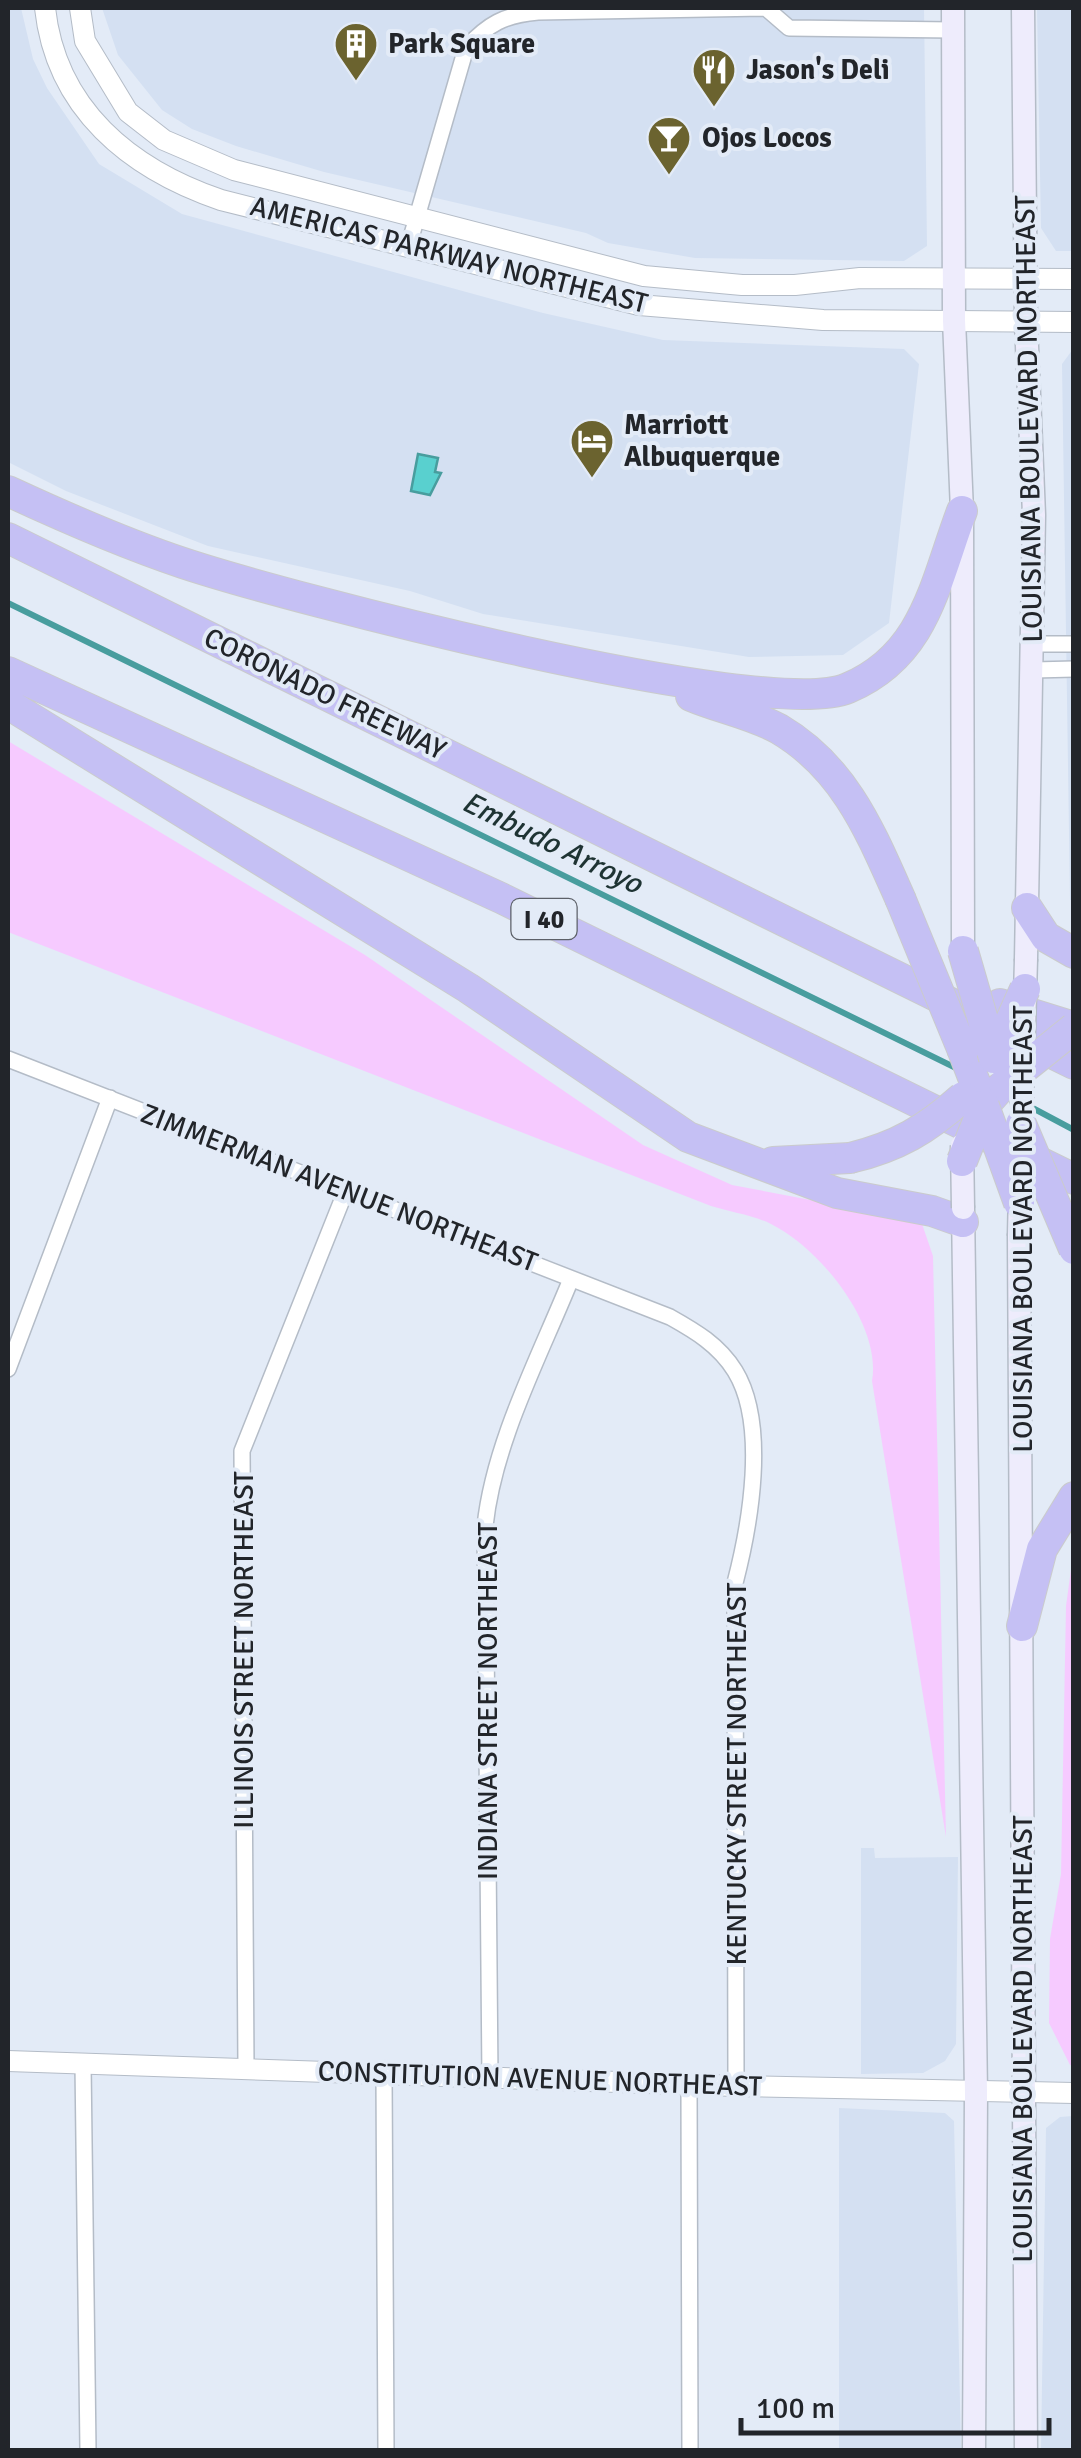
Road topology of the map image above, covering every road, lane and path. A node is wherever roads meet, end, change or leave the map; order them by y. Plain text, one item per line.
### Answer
1 (45, 8) edge
2 (80, 8) edge
3 (768, 8) edge
4 (1024, 8) edge
5 (953, 19) edge
6 (417, 216) junction
7 (408, 248) junction
8 (1025, 275) junction
9 (1074, 279) edge
10 (953, 280) junction
11 (954, 320) junction
12 (1026, 322) junction
13 (1074, 322) edge
14 (8, 491) edge
15 (962, 512) junction
16 (8, 538) edge
17 (1034, 644) junction
18 (1074, 644) edge
19 (1074, 668) edge
20 (1034, 670) junction
21 (8, 672) edge
22 (632, 672) junction
23 (8, 704) edge
24 (1027, 908) junction
25 (962, 941) junction
26 (1074, 952) edge
27 (881, 968) junction
28 (1025, 974) joint
29 (1074, 1027) edge
30 (962, 1052) junction
31 (8, 1060) edge
32 (1074, 1064) edge
33 (991, 1082) junction
34 (110, 1098) junction
35 (1022, 1124) junction
36 (962, 1160) joint
37 (755, 1162) junction
38 (1074, 1179) edge
39 (346, 1190) junction
40 (1020, 1203) junction
41 (962, 1215) junction
42 (1074, 1250) edge
43 (570, 1279) junction
44 (670, 1317) joint
45 (8, 1369) edge
46 (1074, 1497) edge
47 (1022, 1626) junction
48 (8, 2060) edge
49 (83, 2064) junction
50 (246, 2068) junction
51 (384, 2074) junction
52 (490, 2078) junction
53 (689, 2084) junction
54 (736, 2086) junction
55 (976, 2093) junction
56 (1022, 2093) junction
57 (1074, 2093) edge
58 (88, 2450) edge
59 (386, 2450) edge
60 (690, 2450) edge
61 (974, 2450) edge
62 (1026, 2450) edge

1 - 7 street, AMERICAS PARKWAY NORTHEAST
2 - 6 street, AMERICAS PARKWAY NORTHEAST
3 - 5 street
3 - 6 street
4 - 8 main road, LOUISIANA BOULEVARD NORTHEAST
5 - 10 main road
6 - 7 street
6 - 10 street, AMERICAS PARKWAY NORTHEAST
7 - 11 street, AMERICAS PARKWAY NORTHEAST
8 - 9 street, AMERICAS PARKWAY NORTHEAST
8 - 10 street, AMERICAS PARKWAY NORTHEAST
8 - 12 main road, LOUISIANA BOULEVARD NORTHEAST
10 - 11 main road
11 - 12 street, AMERICAS PARKWAY NORTHEAST
11 - 15 main road
12 - 13 street, AMERICAS PARKWAY NORTHEAST
12 - 17 main road, LOUISIANA BOULEVARD NORTHEAST
14 - 22 highway
15 - 22 highway
15 - 25 main road
16 - 27 highway, CORONADO FREEWAY
17 - 18 street
17 - 20 main road, LOUISIANA BOULEVARD NORTHEAST
19 - 20 street
20 - 24 main road, LOUISIANA BOULEVARD NORTHEAST
21 - 38 highway, I 40
22 - 30 highway, bridge
23 - 37 highway
24 - 26 highway
24 - 28 main road, LOUISIANA BOULEVARD NORTHEAST
25 - 30 main road, bridge
25 - 33 highway, bridge
27 - 29 highway
27 - 32 highway, CORONADO FREEWAY
28 - 33 highway, bridge
29 - 33 highway, bridge
30 - 33 highway
31 - 34 street, ZIMMERMAN AVENUE NORTHEAST
33 - 35 highway, bridge
33 - 36 highway, bridge
33 - 37 highway, bridge
33 - 40 highway, bridge
34 - 39 street, ZIMMERMAN AVENUE NORTHEAST
34 - 45 street
35 - 40 main road, LOUISIANA BOULEVARD NORTHEAST, bridge
35 - 42 highway, bridge
36 - 41 main road, LOUISIANA BOULEVARD NORTHEAST, bridge
37 - 41 highway
39 - 43 street, ZIMMERMAN AVENUE NORTHEAST
39 - 50 street, ILLINOIS STREET NORTHEAST
40 - 47 main road, LOUISIANA BOULEVARD NORTHEAST, bridge
41 - 55 main road, LOUISIANA BOULEVARD NORTHEAST
43 - 44 street, ZIMMERMAN AVENUE NORTHEAST
43 - 52 street, INDIANA STREET NORTHEAST
44 - 54 street, KENTUCKY STREET NORTHEAST
46 - 47 highway
47 - 56 main road, LOUISIANA BOULEVARD NORTHEAST
48 - 49 street, CONSTITUTION AVENUE NORTHEAST
49 - 50 street, CONSTITUTION AVENUE NORTHEAST
49 - 58 street
50 - 51 street, CONSTITUTION AVENUE NORTHEAST
51 - 52 street, CONSTITUTION AVENUE NORTHEAST
51 - 59 street
52 - 53 street, CONSTITUTION AVENUE NORTHEAST
53 - 54 street, CONSTITUTION AVENUE NORTHEAST
53 - 60 street
54 - 55 street, CONSTITUTION AVENUE NORTHEAST
55 - 56 street, CONSTITUTION AVENUE NORTHEAST
55 - 61 main road, LOUISIANA BOULEVARD NORTHEAST
56 - 57 street, CONSTITUTION AVENUE NORTHEAST
56 - 62 main road, LOUISIANA BOULEVARD NORTHEAST

